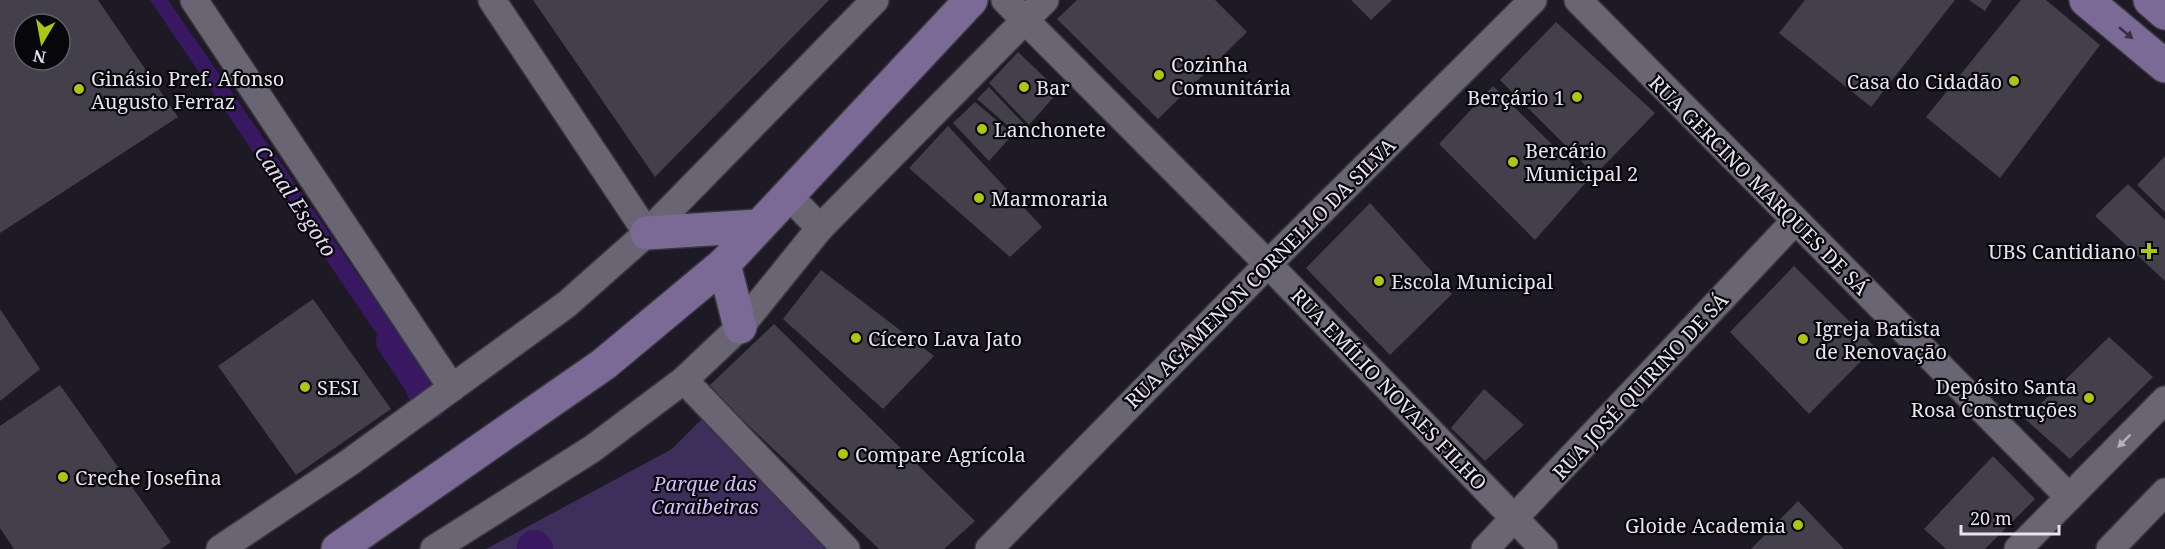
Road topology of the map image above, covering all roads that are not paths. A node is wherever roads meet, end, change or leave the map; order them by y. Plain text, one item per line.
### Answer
1 (194, 0) edge
2 (492, 0) edge
3 (875, 0) edge
4 (971, 0) edge
5 (1005, 0) edge
6 (1045, 0) edge
7 (1533, 0) edge
8 (1578, 0) edge
9 (2086, 0) edge
10 (2150, 0) edge
11 (2165, 13) edge
12 (1024, 21) junction
13 (2165, 66) edge
14 (790, 196) junction
15 (1794, 222) junction
16 (758, 226) junction
17 (820, 228) junction
18 (647, 233) junction
19 (724, 264) junction
20 (1268, 264) junction
21 (740, 327) junction
22 (684, 380) junction
23 (452, 388) junction
24 (2165, 400) edge
25 (2165, 492) edge
26 (2069, 497) junction
27 (1514, 519) junction
28 (220, 549) edge
29 (338, 549) edge
30 (434, 549) edge
31 (846, 549) edge
32 (989, 549) edge
33 (1485, 549) edge
34 (1544, 549) edge
35 (2018, 549) edge
36 (2110, 549) edge

1 - 23 street
2 - 18 street
3 - 18 street
4 - 14 main road
5 - 12 street, RUA EMÍLIO NOVAES FILHO
6 - 12 street
7 - 20 street, RUA AGAMENON CORNELLO DA SILVA
8 - 15 street, RUA GERCINO MARQUES DE SÁ
9 -> 13 main road
10 - 11 main road
12 - 17 street
12 - 20 street, RUA EMÍLIO NOVAES FILHO
14 - 16 main road
14 - 17 street
15 - 26 street, RUA GERCINO MARQUES DE SÁ
15 - 27 street, RUA JOSÉ QUIRINO DE SÁ
16 - 18 main road
16 - 19 main road
17 - 21 street
18 - 23 street
19 - 21 main road
19 - 29 main road
20 - 27 street, RUA EMÍLIO NOVAES FILHO
20 - 32 street, RUA AGAMENON CORNELLO DA SILVA
21 - 22 street
22 - 30 street
22 - 31 street
23 - 28 street
24 -> 26 street
25 - 36 street
26 - 35 street
27 - 33 street, RUA JOSÉ QUIRINO DE SÁ
27 - 34 street, RUA EMÍLIO NOVAES FILHO

